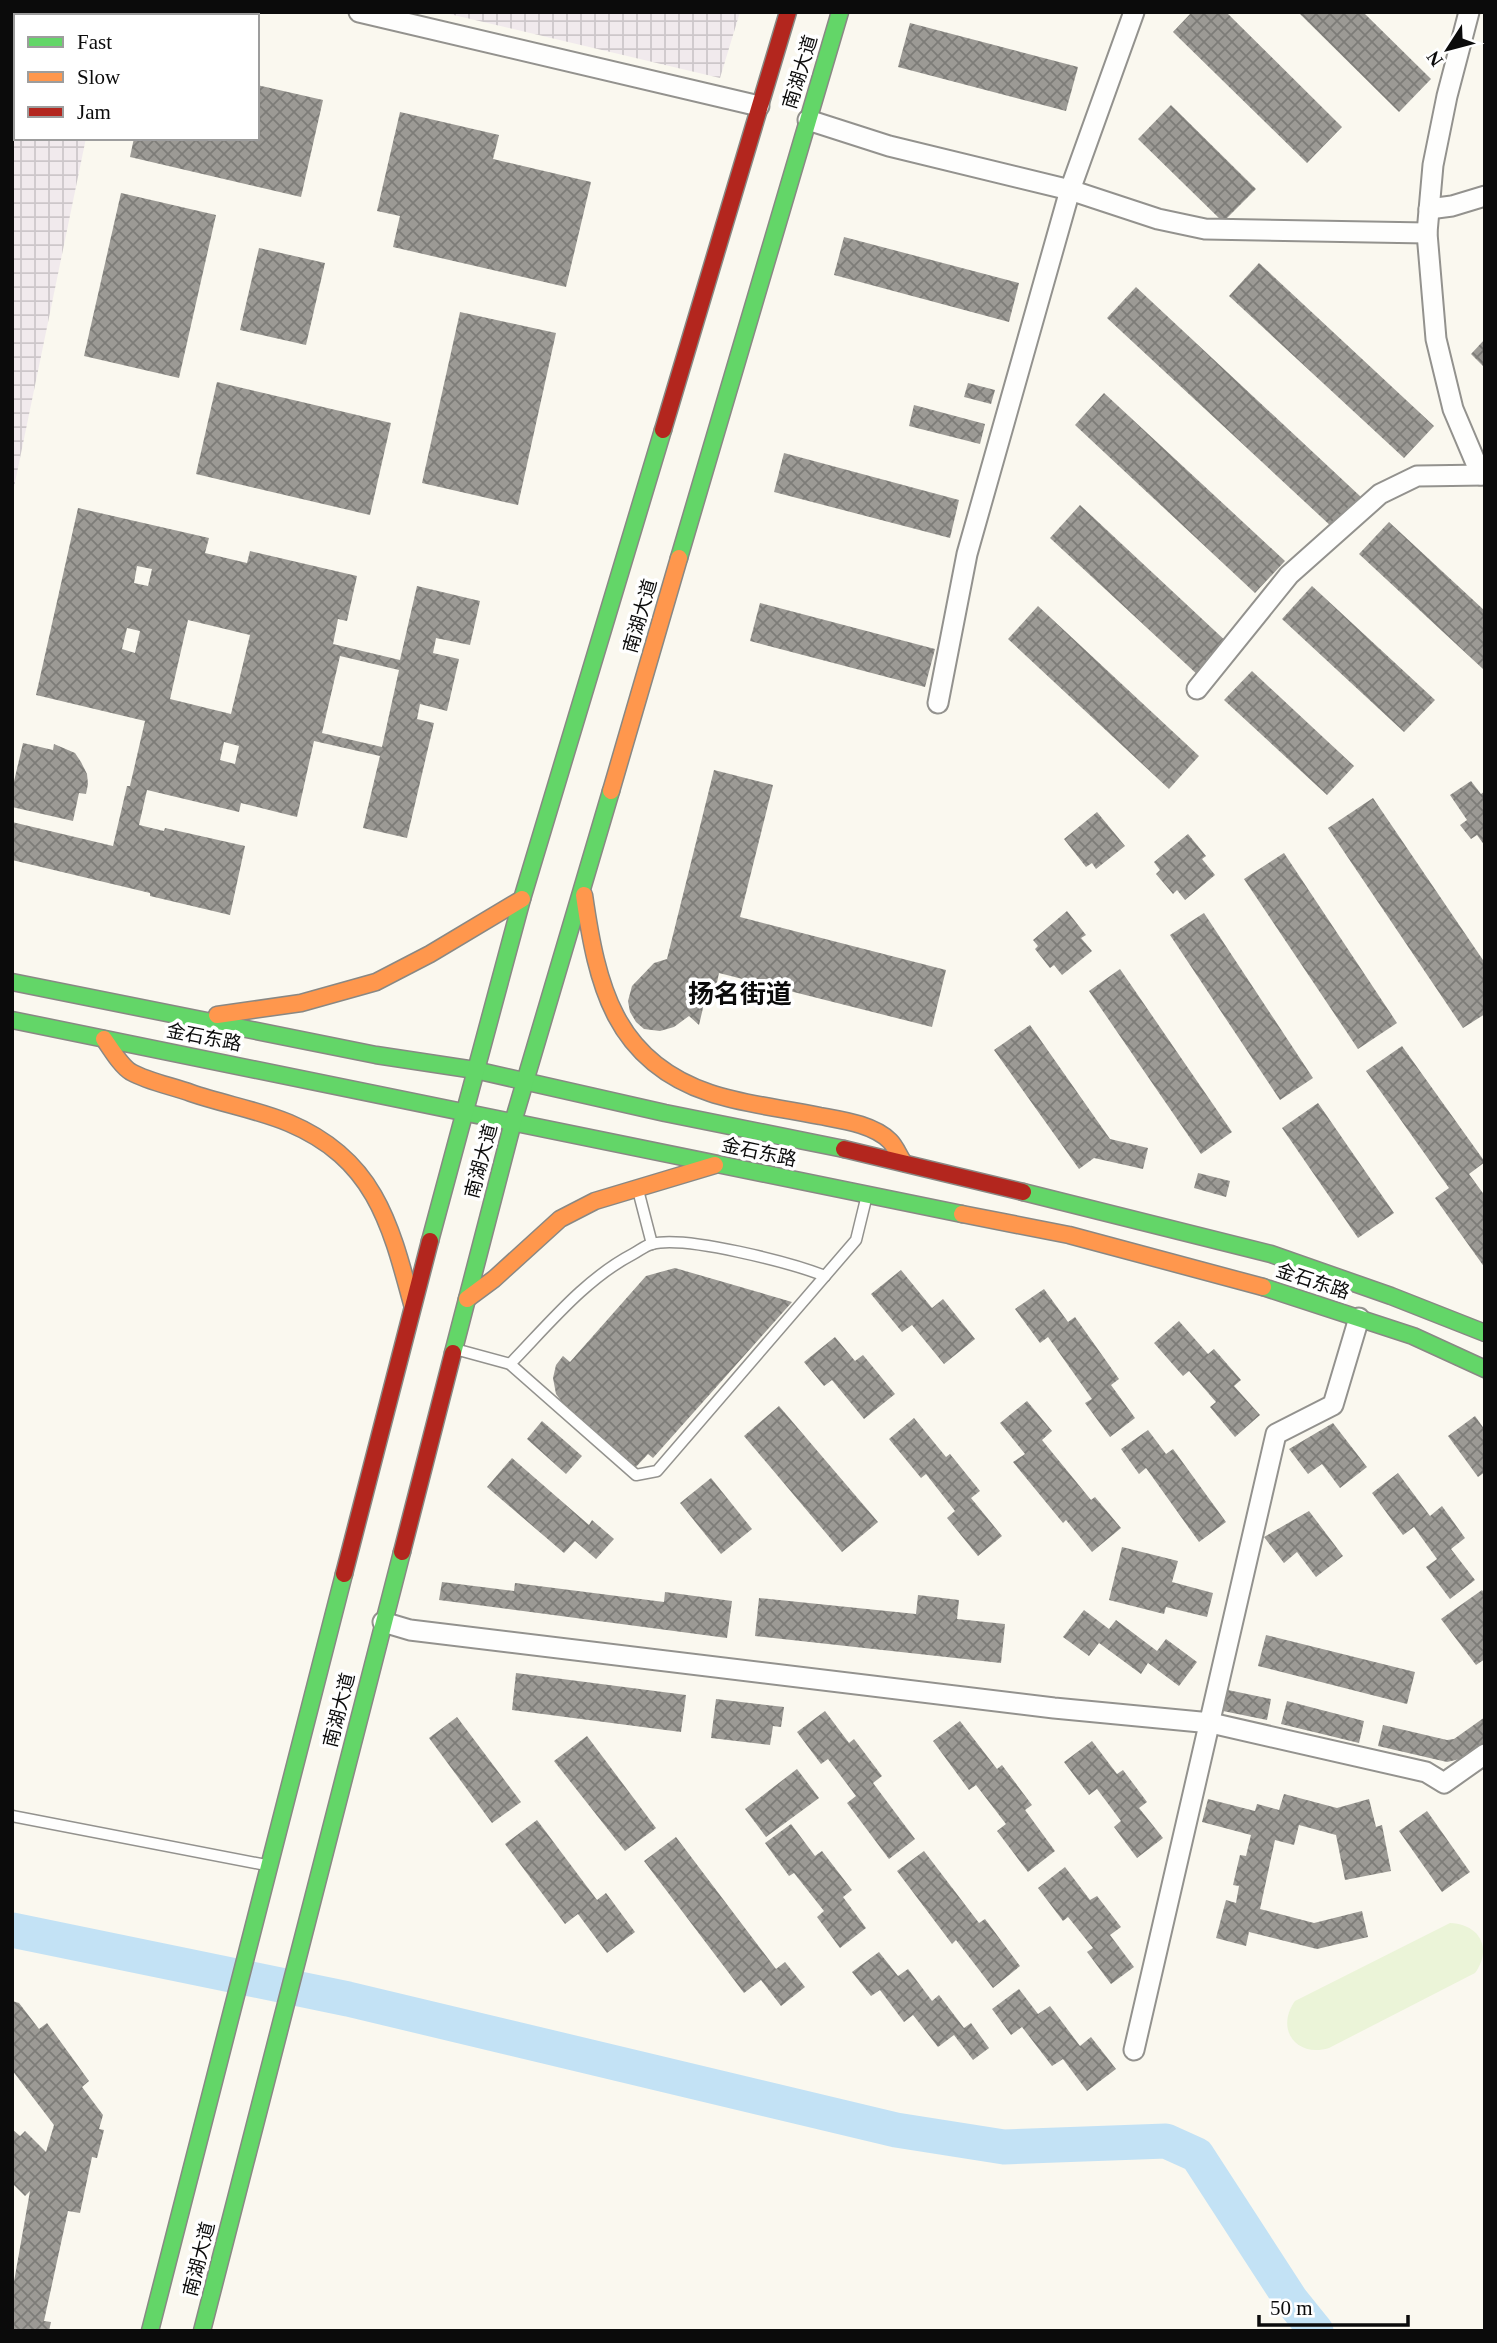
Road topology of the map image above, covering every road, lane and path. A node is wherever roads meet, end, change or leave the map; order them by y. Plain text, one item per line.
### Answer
1 (359, 12) edge
2 (788, 12) edge
3 (840, 12) edge
4 (1134, 12) edge
5 (1469, 12) edge
6 (760, 106) junction
7 (808, 120) junction
8 (1070, 190) junction
9 (1485, 196) edge
10 (1429, 209) junction
11 (1427, 233) junction
12 (1483, 475) edge
13 (1197, 689) dead end
14 (938, 703) dead end
15 (583, 883) junction
16 (522, 899) junction
17 (12, 982) edge
18 (190, 1018) junction
19 (12, 1020) edge
20 (104, 1039) junction
21 (475, 1070) junction
22 (524, 1082) junction
23 (463, 1112) junction
24 (513, 1122) junction
25 (904, 1163) junction
26 (716, 1165) junction
27 (638, 1189) junction
28 (867, 1195) junction
29 (652, 1244) junction
30 (825, 1276) junction
31 (467, 1299) junction
32 (412, 1307) junction
33 (1359, 1318) junction
34 (1485, 1333) edge
35 (453, 1349) junction
36 (510, 1364) junction
37 (1485, 1370) edge
38 (383, 1622) junction
39 (1211, 1723) junction
40 (1485, 1754) edge
41 (12, 1816) edge
42 (268, 1866) junction
43 (1134, 2050) dead end
44 (150, 2331) edge
45 (202, 2331) edge

1 - 6 street
2 - 6 main road, 南湖大道
3 - 7 main road, 南湖大道
4 - 8 street
5 - 10 street
6 - 16 main road, 南湖大道
7 - 8 street
7 - 15 main road, 南湖大道
8 - 11 street
8 - 14 street
9 - 10 street
10 - 11 street
11 - 12 street
12 - 13 street
15 - 22 main road, 南湖大道
15 - 25 main road
16 - 18 main road
16 - 21 main road, 南湖大道
17 - 18 main road, 金石东路
18 - 21 main road, 金石东路
19 - 20 main road, 金石东路
20 - 23 main road, 金石东路
20 - 32 main road
21 - 22 main road, 金石东路
21 - 23 main road, 南湖大道
22 - 24 main road, 南湖大道
22 - 25 main road, 金石东路
23 - 24 main road, 金石东路
23 - 32 main road, 南湖大道
24 - 26 main road, 金石东路
24 - 31 main road, 南湖大道
25 - 34 main road, 金石东路
26 - 27 main road
26 - 28 main road, 金石东路
27 - 29 lane
27 - 31 main road
28 - 30 lane
28 - 33 main road, 金石东路
29 - 30 lane
29 - 36 lane
30 - 36 lane
31 - 35 main road, 南湖大道
32 - 42 main road, 南湖大道
33 - 37 main road, 金石东路
33 - 39 street
35 - 36 lane
35 - 38 main road, 南湖大道
38 - 39 street
38 - 45 main road, 南湖大道
39 - 40 street
39 - 43 street
41 - 42 lane
42 - 44 main road, 南湖大道

